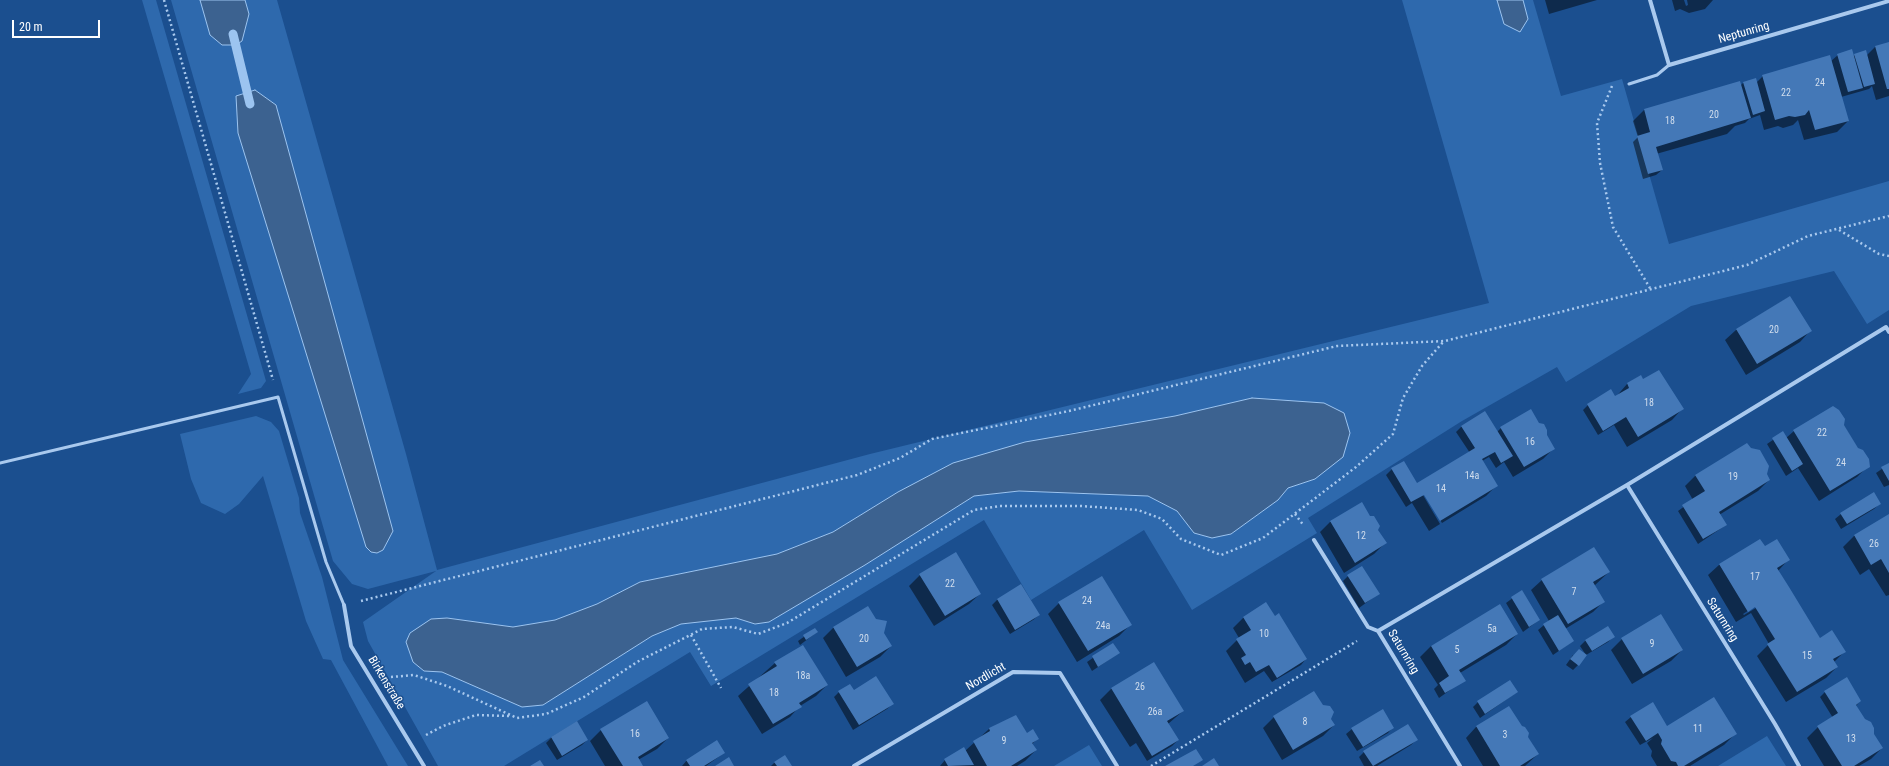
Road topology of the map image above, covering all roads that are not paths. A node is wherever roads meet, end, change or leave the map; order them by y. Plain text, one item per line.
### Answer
1 (1650, 0) edge
2 (1889, 1) edge
3 (1669, 65) junction
4 (1629, 84) road end
5 (1889, 332) edge
6 (0, 463) edge
7 (1627, 485) junction
8 (1314, 540) dead end
9 (344, 605) joint
10 (1378, 630) junction
11 (424, 766) edge
12 (854, 766) edge
13 (1117, 766) edge
14 (1460, 766) edge
15 (1799, 766) edge

1 - 3 street
2 - 3 street, Neptunring
3 - 4 lane
5 - 7 street, Saturnring
6 - 9 lane
7 - 10 street, Saturnring
7 - 15 street, Saturnring
8 - 10 street, Saturnring
9 - 11 street, Birkenstraße
10 - 14 street, Saturnring
12 - 13 street, Nordlicht

